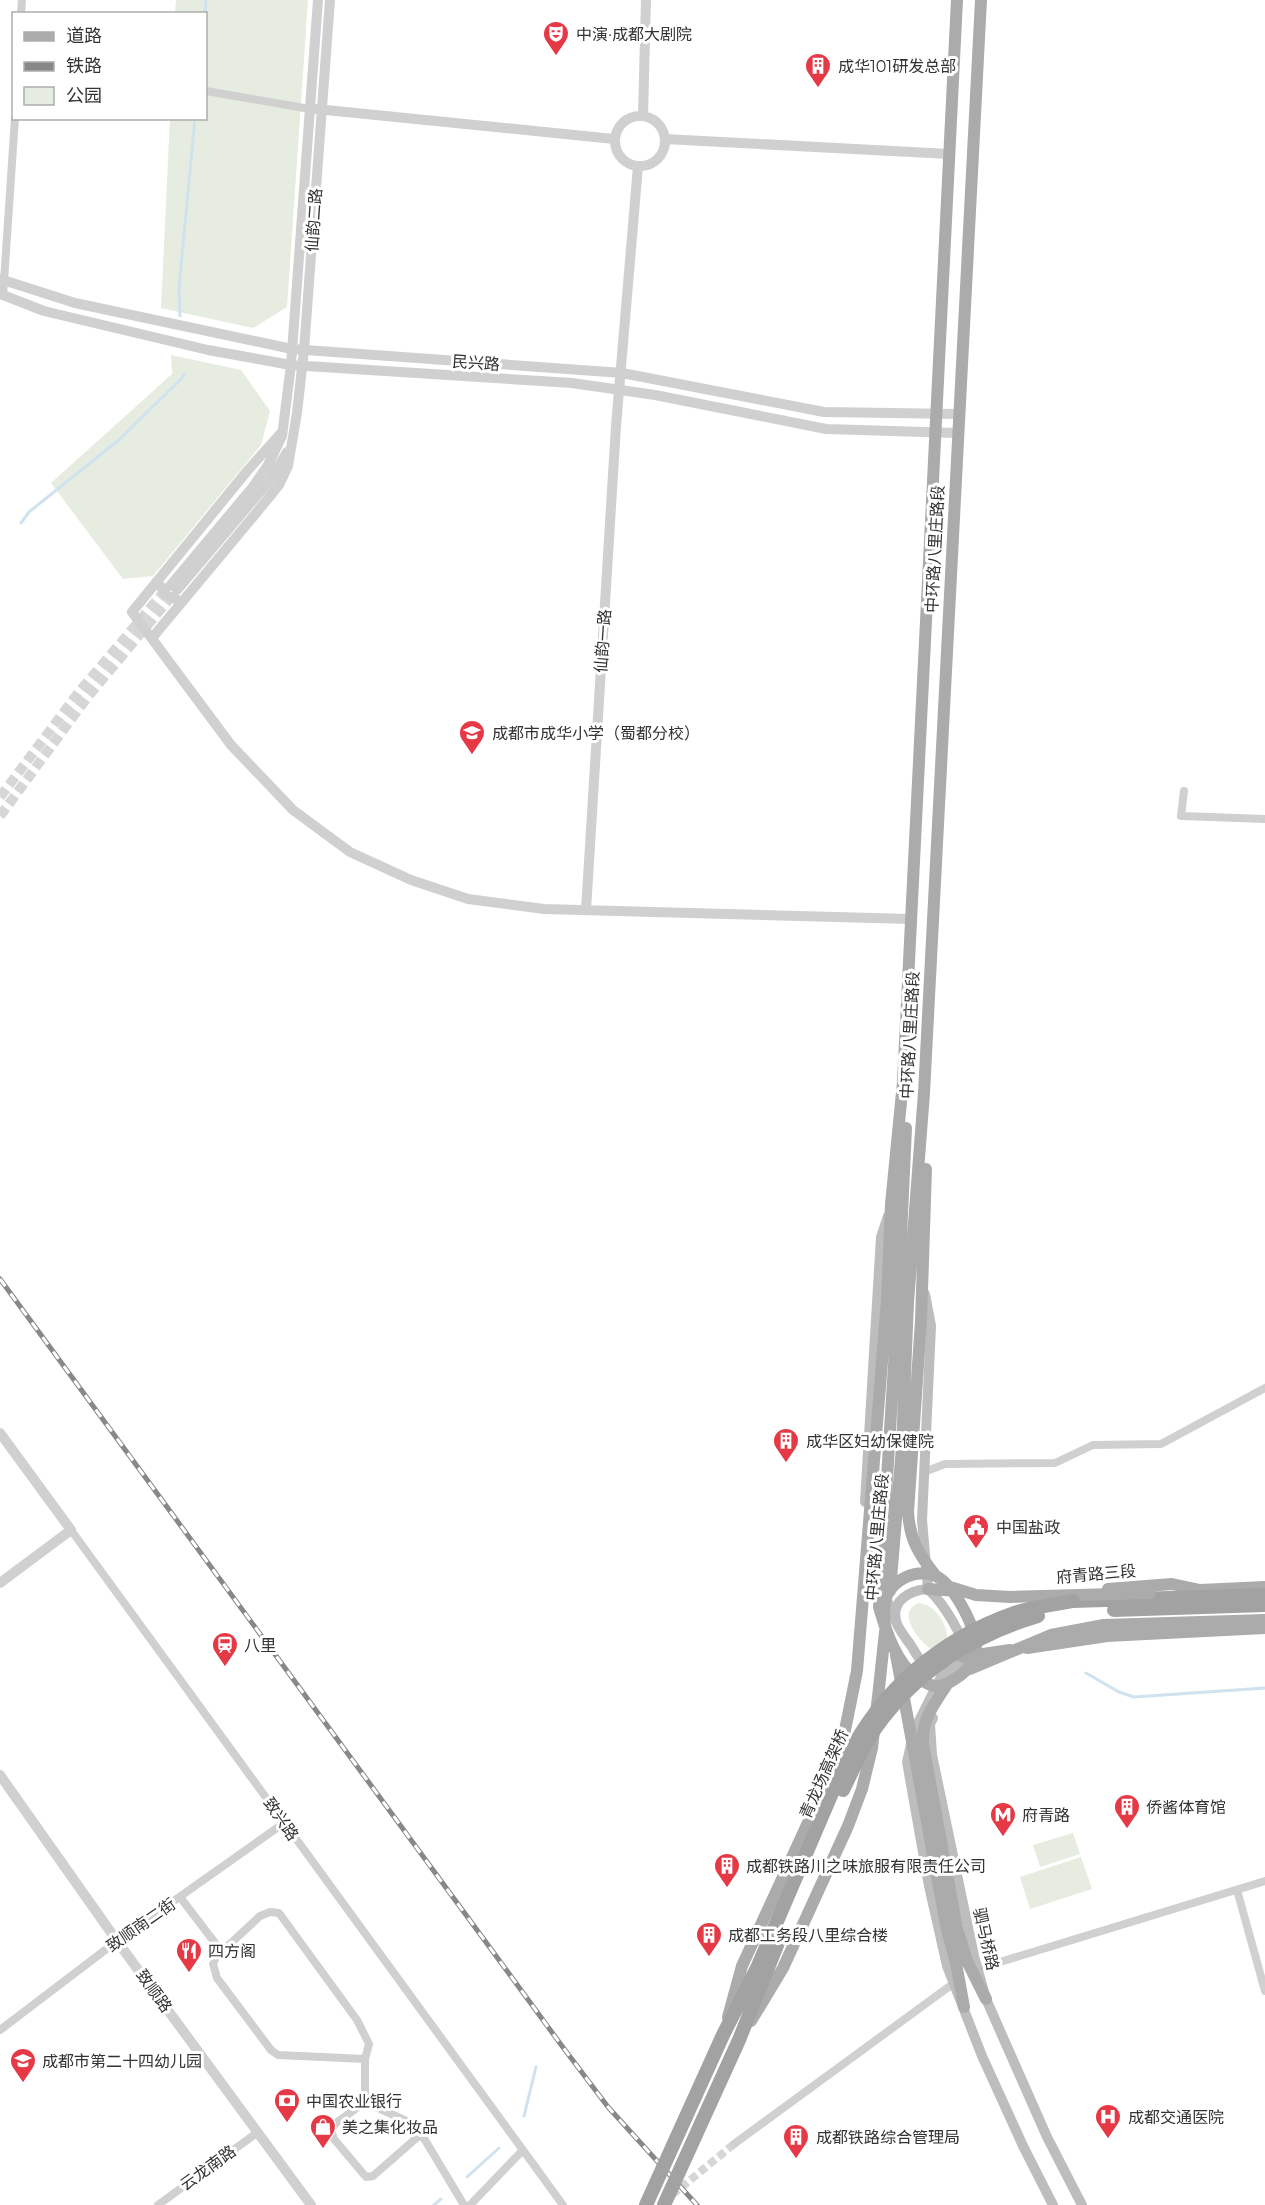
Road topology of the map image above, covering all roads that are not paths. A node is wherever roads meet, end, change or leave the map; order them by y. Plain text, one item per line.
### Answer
1 (318, 0) edge
2 (330, 0) edge
3 (646, 0) edge
4 (957, 0) edge
5 (981, 0) edge
6 (207, 91) edge
7 (310, 109) junction
8 (322, 110) junction
9 (643, 116) junction
10 (15, 120) edge
11 (614, 139) junction
12 (665, 140) junction
13 (949, 154) junction
14 (638, 166) junction
15 (2, 280) edge
16 (2, 295) edge
17 (292, 349) junction
18 (304, 350) junction
19 (291, 365) junction
20 (303, 366) junction
21 (622, 373) junction
22 (620, 389) junction
23 (936, 414) junction
24 (958, 414) junction
25 (282, 432) junction
26 (935, 433) junction
27 (957, 434) junction
28 (292, 439) junction
29 (157, 581) junction
30 (182, 602) junction
31 (152, 639) junction
32 (1184, 790) dead end
33 (1265, 819) edge
34 (586, 910) junction
35 (910, 919) junction
36 (903, 1082) junction
37 (924, 1093) junction
38 (891, 1204) junction
39 (923, 1277) junction
40 (898, 1301) junction
41 (1265, 1388) edge
42 (0, 1433) edge
43 (924, 1472) junction
44 (71, 1530) junction
45 (935, 1575) junction
46 (0, 1583) edge
47 (950, 1587) junction
48 (1265, 1587) edge
49 (928, 1589) junction
50 (1200, 1590) junction
51 (1265, 1595) edge
52 (1265, 1605) edge
53 (1265, 1620) edge
54 (891, 1624) junction
55 (1265, 1628) edge
56 (895, 1651) junction
57 (960, 1662) junction
58 (970, 1669) junction
59 (946, 1677) junction
60 (0, 1775) edge
61 (284, 1823) junction
62 (1265, 1881) edge
63 (1237, 1890) junction
64 (180, 1897) junction
65 (117, 1941) junction
66 (222, 1952) junction
67 (967, 1964) junction
68 (954, 1983) junction
69 (1265, 1991) edge
70 (986, 1999) joint
71 (964, 2007) junction
72 (0, 2030) edge
73 (723, 2035) junction
74 (739, 2040) junction
75 (365, 2059) junction
76 (365, 2102) junction
77 (258, 2132) junction
78 (421, 2134) junction
79 (734, 2144) tunnel mouth
80 (523, 2150) junction
81 (158, 2205) edge
82 (310, 2205) edge
83 (464, 2205) edge
84 (470, 2205) edge
85 (563, 2205) edge
86 (646, 2205) edge
87 (664, 2205) edge
88 (1053, 2205) edge
89 (1082, 2205) edge

1 - 7 street, 仙韵二路
2 - 8 street, 仙韵二路
3 - 9 street
4 - 13 main road, 中环路八里庄路段
5 - 24 main road, 中环路八里庄路段
6 - 7 street
7 - 8 street
7 - 17 street, 仙韵二路
8 - 11 street
8 - 18 street, 仙韵二路
9 - 11 street
9 - 12 street
10 - 15 street
11 - 14 street
12 - 13 street
12 - 14 street
13 - 23 main road, 中环路八里庄路段
14 - 21 street, 仙韵一路
15 - 16 street
15 - 17 street, 民兴路
16 - 19 street, 民兴路
17 - 18 street, 民兴路
17 - 19 street, 仙韵二路
18 - 20 street, 仙韵二路
18 - 21 street, 民兴路
19 - 20 street, 民兴路
19 - 25 street, 仙韵二路
20 - 22 street, 民兴路
20 - 28 street, 仙韵二路
21 - 22 street, 仙韵一路
21 - 23 street, 民兴路
22 - 26 street, 民兴路
22 - 34 street, 仙韵一路
23 - 24 street, 民兴路
23 - 26 main road, 中环路八里庄路段
24 - 27 main road, 中环路八里庄路段
25 - 28 street, 仙韵二路
25 - 29 street
26 - 27 street, 民兴路
26 - 35 main road, 中环路八里庄路段
27 - 37 main road, 中环路八里庄路段
28 - 30 street, 仙韵二路
29 - 30 street
29 - 31 street
30 - 31 street, 仙韵二路
31 - 34 street
32 - 33 street
34 - 35 street
35 - 36 main road, 中环路八里庄路段
36 - 38 main road, 中环路八里庄路段
36 - 40 main road
37 - 39 main road
37 - 40 main road, 中环路八里庄路段
38 - 40 main road, 中环路八里庄路段
38 - 54 main road
39 - 43 main road
39 - 45 main road, bridge
40 - 54 main road, bridge
40 - 73 main road, 中环路八里庄路段, bridge
40 - 74 main road, 中环路八里庄路段, bridge
41 - 43 street
42 - 44 street, 致兴路
43 - 49 main road
44 - 46 street
44 - 61 street, 致兴路
45 - 47 main road, bridge
45 - 54 main road, bridge
47 - 50 main road, bridge
47 - 58 main road, bridge
48 - 50 main road, 府青路三段
49 - 50 main road, 府青路三段
49 - 54 main road
49 - 57 main road
51 - 73 highway, 青龙场高架桥, bridge
52 - 74 highway, 青龙场高架桥, bridge
53 - 58 main road, bridge
54 - 56 main road, bridge
54 - 59 main road
55 - 57 main road
56 - 59 main road, bridge
56 - 67 main road, bridge
57 - 59 main road
57 - 67 main road, 驷马桥路
58 - 59 main road, bridge
59 - 67 main road
59 - 68 main road
60 - 65 street, 致顺路
61 - 64 street, 致顺南二街
61 - 80 street, 致兴路
62 - 63 street
63 - 67 street
63 - 69 street
64 - 65 street, 致顺南二街
64 - 66 street
65 - 72 street, 致顺南二街
65 - 77 street, 致顺路
66 - 75 street
66 - 75 street
67 - 70 main road
67 - 71 main road
68 - 71 main road
68 - 79 street
70 - 89 main road
71 - 88 main road
73 - 86 highway, 青龙场高架桥, bridge
74 - 87 highway, 青龙场高架桥, bridge
75 - 76 street
76 - 78 street
76 - 78 street
77 - 81 street, 云龙南路
77 - 82 street, 致顺路
78 - 83 street
80 - 84 street
80 - 85 street, 致兴路

